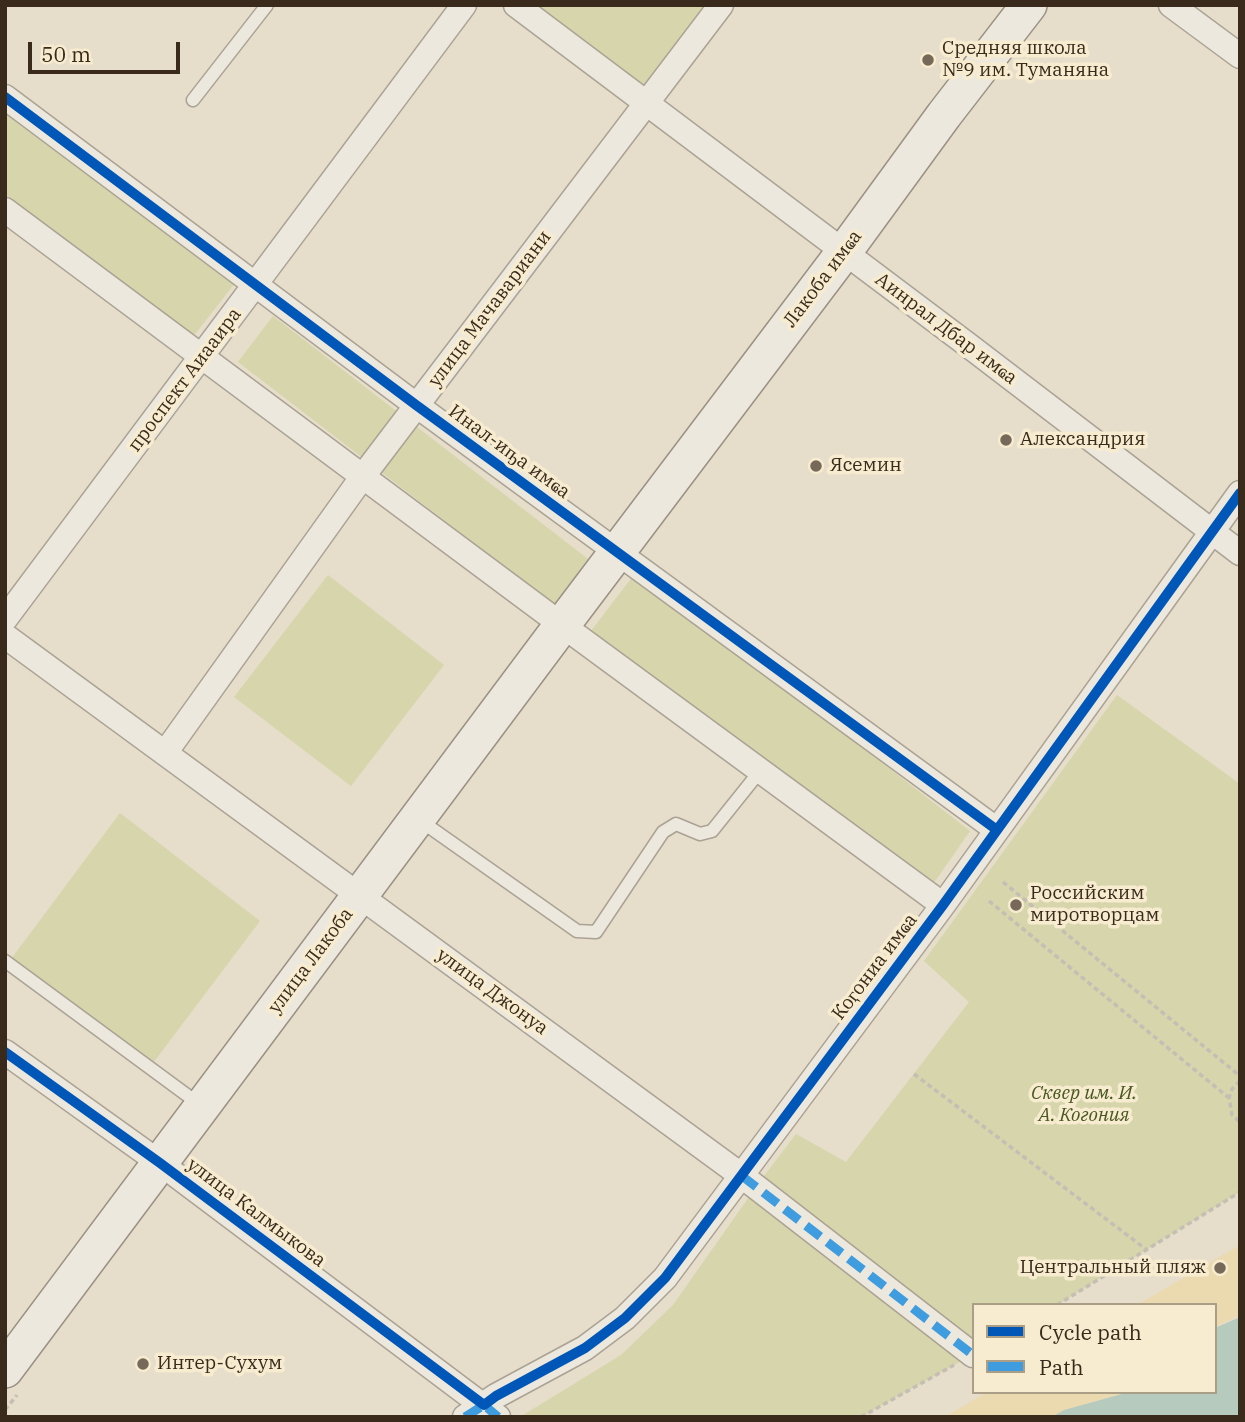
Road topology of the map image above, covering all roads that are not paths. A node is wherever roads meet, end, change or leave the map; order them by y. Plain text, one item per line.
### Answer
1 (267, 5) edge
2 (464, 5) edge
3 (516, 5) edge
4 (721, 5) edge
5 (1029, 5) edge
6 (1171, 5) edge
7 (1240, 57) edge
8 (5, 97) edge
9 (193, 100) dead end
10 (647, 103) junction
11 (5, 210) edge
12 (844, 252) junction
13 (256, 285) junction
14 (202, 357) junction
15 (416, 405) junction
16 (363, 476) junction
17 (1240, 493) edge
18 (1211, 531) junction
19 (616, 553) junction
20 (1240, 553) edge
21 (5, 619) edge
22 (562, 625) junction
23 (5, 636) edge
24 (165, 753) junction
25 (760, 771) junction
26 (417, 819) junction
27 (997, 830) junction
28 (360, 895) junction
29 (943, 905) junction
30 (5, 961) edge
31 (5, 1052) edge
32 (202, 1106) junction
33 (160, 1163) junction
34 (742, 1175) junction
35 (972, 1353) edge
36 (5, 1370) edge
37 (482, 1413) edge

1 - 9 lane
2 - 13 street, проспект Аиааира
3 - 10 street, Аинрал Дбар имҩа
4 - 10 street, улица Мачавариани
5 - 12 main road, Лакоба имҩа
6 - 7 street
8 - 13 street, Инал-иҧа имҩа
10 - 12 street, Аинрал Дбар имҩа
10 - 15 street, улица Мачавариани
11 - 14 street
12 - 18 street, Аинрал Дбар имҩа
12 - 19 main road, Лакоба имҩа
13 - 14 street, проспект Аиааира
13 - 15 street, Инал-иҧа имҩа
14 - 16 street
14 - 21 street, проспект Аиааира
15 - 16 street, улица Мачавариани
15 - 19 street, Инал-иҧа имҩа
16 - 22 street
16 - 24 street, улица Мачавариани
17 - 18 street, Коӷониа имҩа
18 - 20 street, Аинрал Дбар имҩа
18 - 27 street, Коӷониа имҩа
19 - 22 main road, улица Лакоба
19 - 27 street, Инал-иҧа имҩа
22 - 25 street
22 - 26 main road, улица Лакоба
23 - 24 street, улица Джонуа
24 - 28 street, улица Джонуа
25 - 26 lane
25 - 29 street
26 - 28 main road, улица Лакоба
27 - 29 street, Коӷониа имҩа
28 - 32 main road, улица Лакоба
28 - 34 street, улица Джонуа
29 - 34 street, Коӷониа имҩа
30 - 32 lane
31 - 33 street, улица Калмыкова
32 - 33 main road, улица Лакоба
33 - 36 main road, улица Лакоба
33 - 37 street, улица Калмыкова
34 - 35 street, улица Джонуа
34 - 37 street, Коӷониа имҩа

